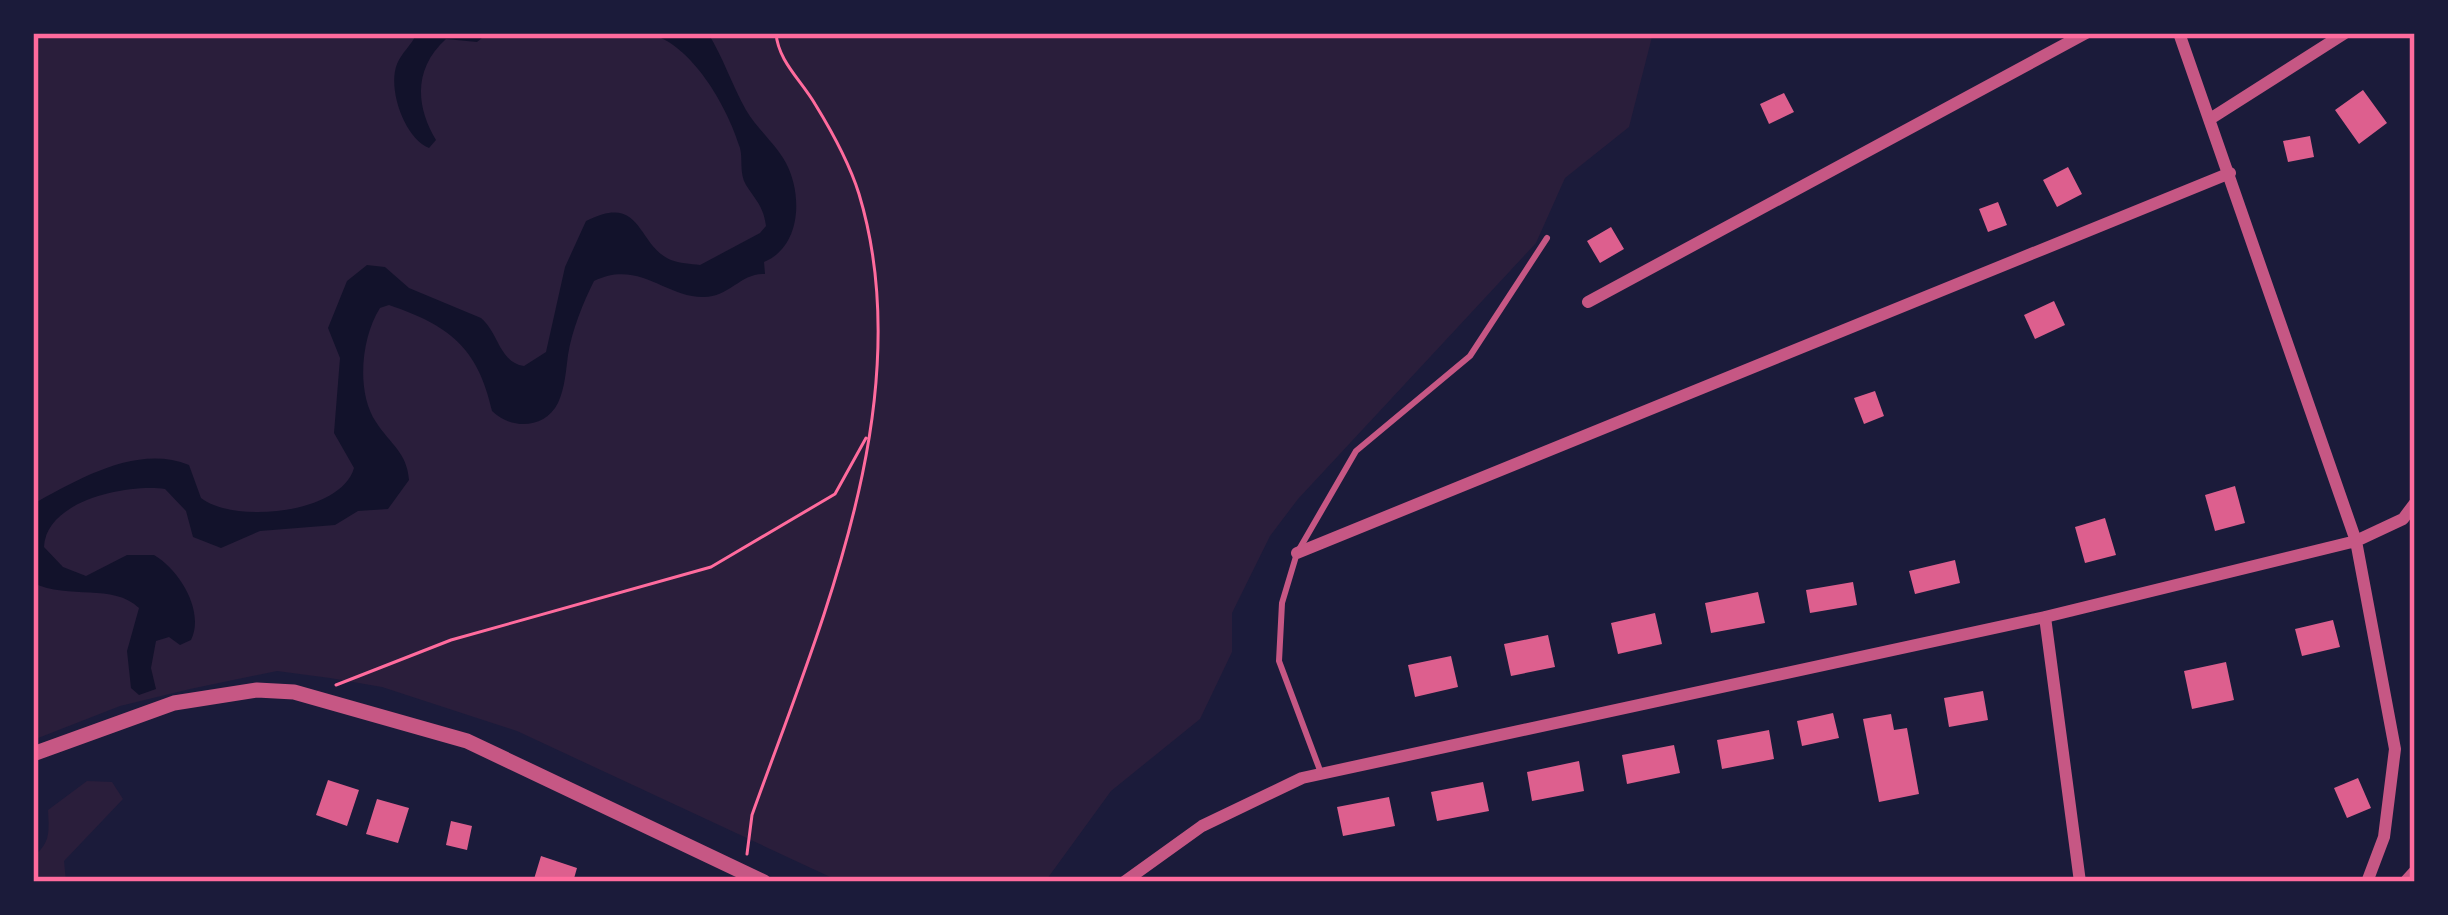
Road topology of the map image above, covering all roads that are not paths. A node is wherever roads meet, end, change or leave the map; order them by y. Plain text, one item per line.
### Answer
1 (2086, 33) edge
2 (2179, 33) edge
3 (2345, 33) edge
4 (2210, 119) junction
5 (2230, 173) junction
6 (1547, 238) dead end
7 (1588, 302) dead end
8 (2415, 503) edge
9 (2356, 542) junction
10 (1298, 553) junction
11 (2044, 616) junction
12 (33, 754) edge
13 (1321, 773) junction
14 (2415, 871) edge
15 (764, 882) edge
16 (1124, 882) edge
17 (2080, 882) edge
18 (2367, 882) edge
19 (2405, 882) edge

1 - 7 street
2 - 4 street
3 - 4 street
4 - 5 street
5 - 9 street
5 - 10 street
6 - 10 lane
8 - 9 street
9 - 11 street
9 - 18 street
10 - 13 lane
11 - 13 street
11 - 17 street
12 - 15 street
13 - 16 street
14 - 19 street

